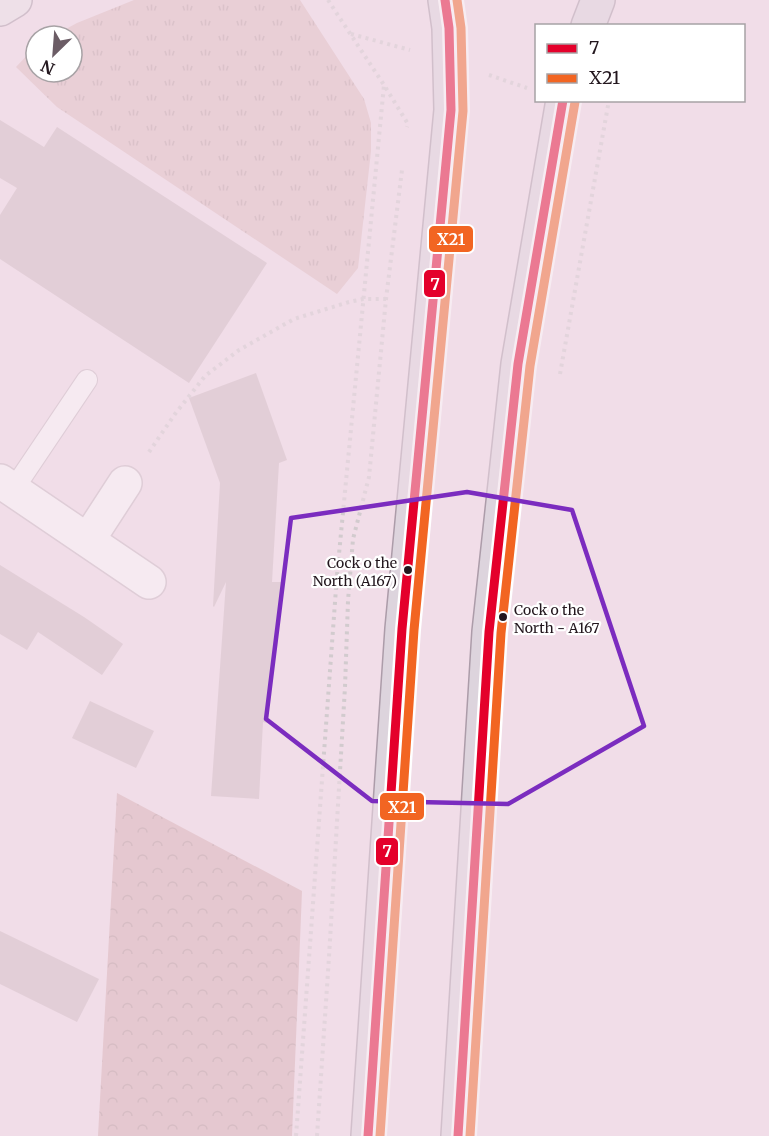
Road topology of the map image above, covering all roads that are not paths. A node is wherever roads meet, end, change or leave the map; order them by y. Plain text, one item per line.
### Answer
1 (15, 0) edge
2 (445, 0) edge
3 (598, 0) edge
4 (0, 9) edge
5 (589, 24) edge
6 (563, 102) edge
7 (87, 380) dead end
8 (125, 483) road end
9 (7, 485) edge
10 (88, 540) junction
11 (149, 582) dead end
12 (368, 1136) edge
13 (458, 1136) edge

1 - 4 main road
2 - 12 highway
3 - 5 highway
6 - 13 highway
7 - 9 lane
8 - 10 street
9 - 10 street
10 - 11 street

